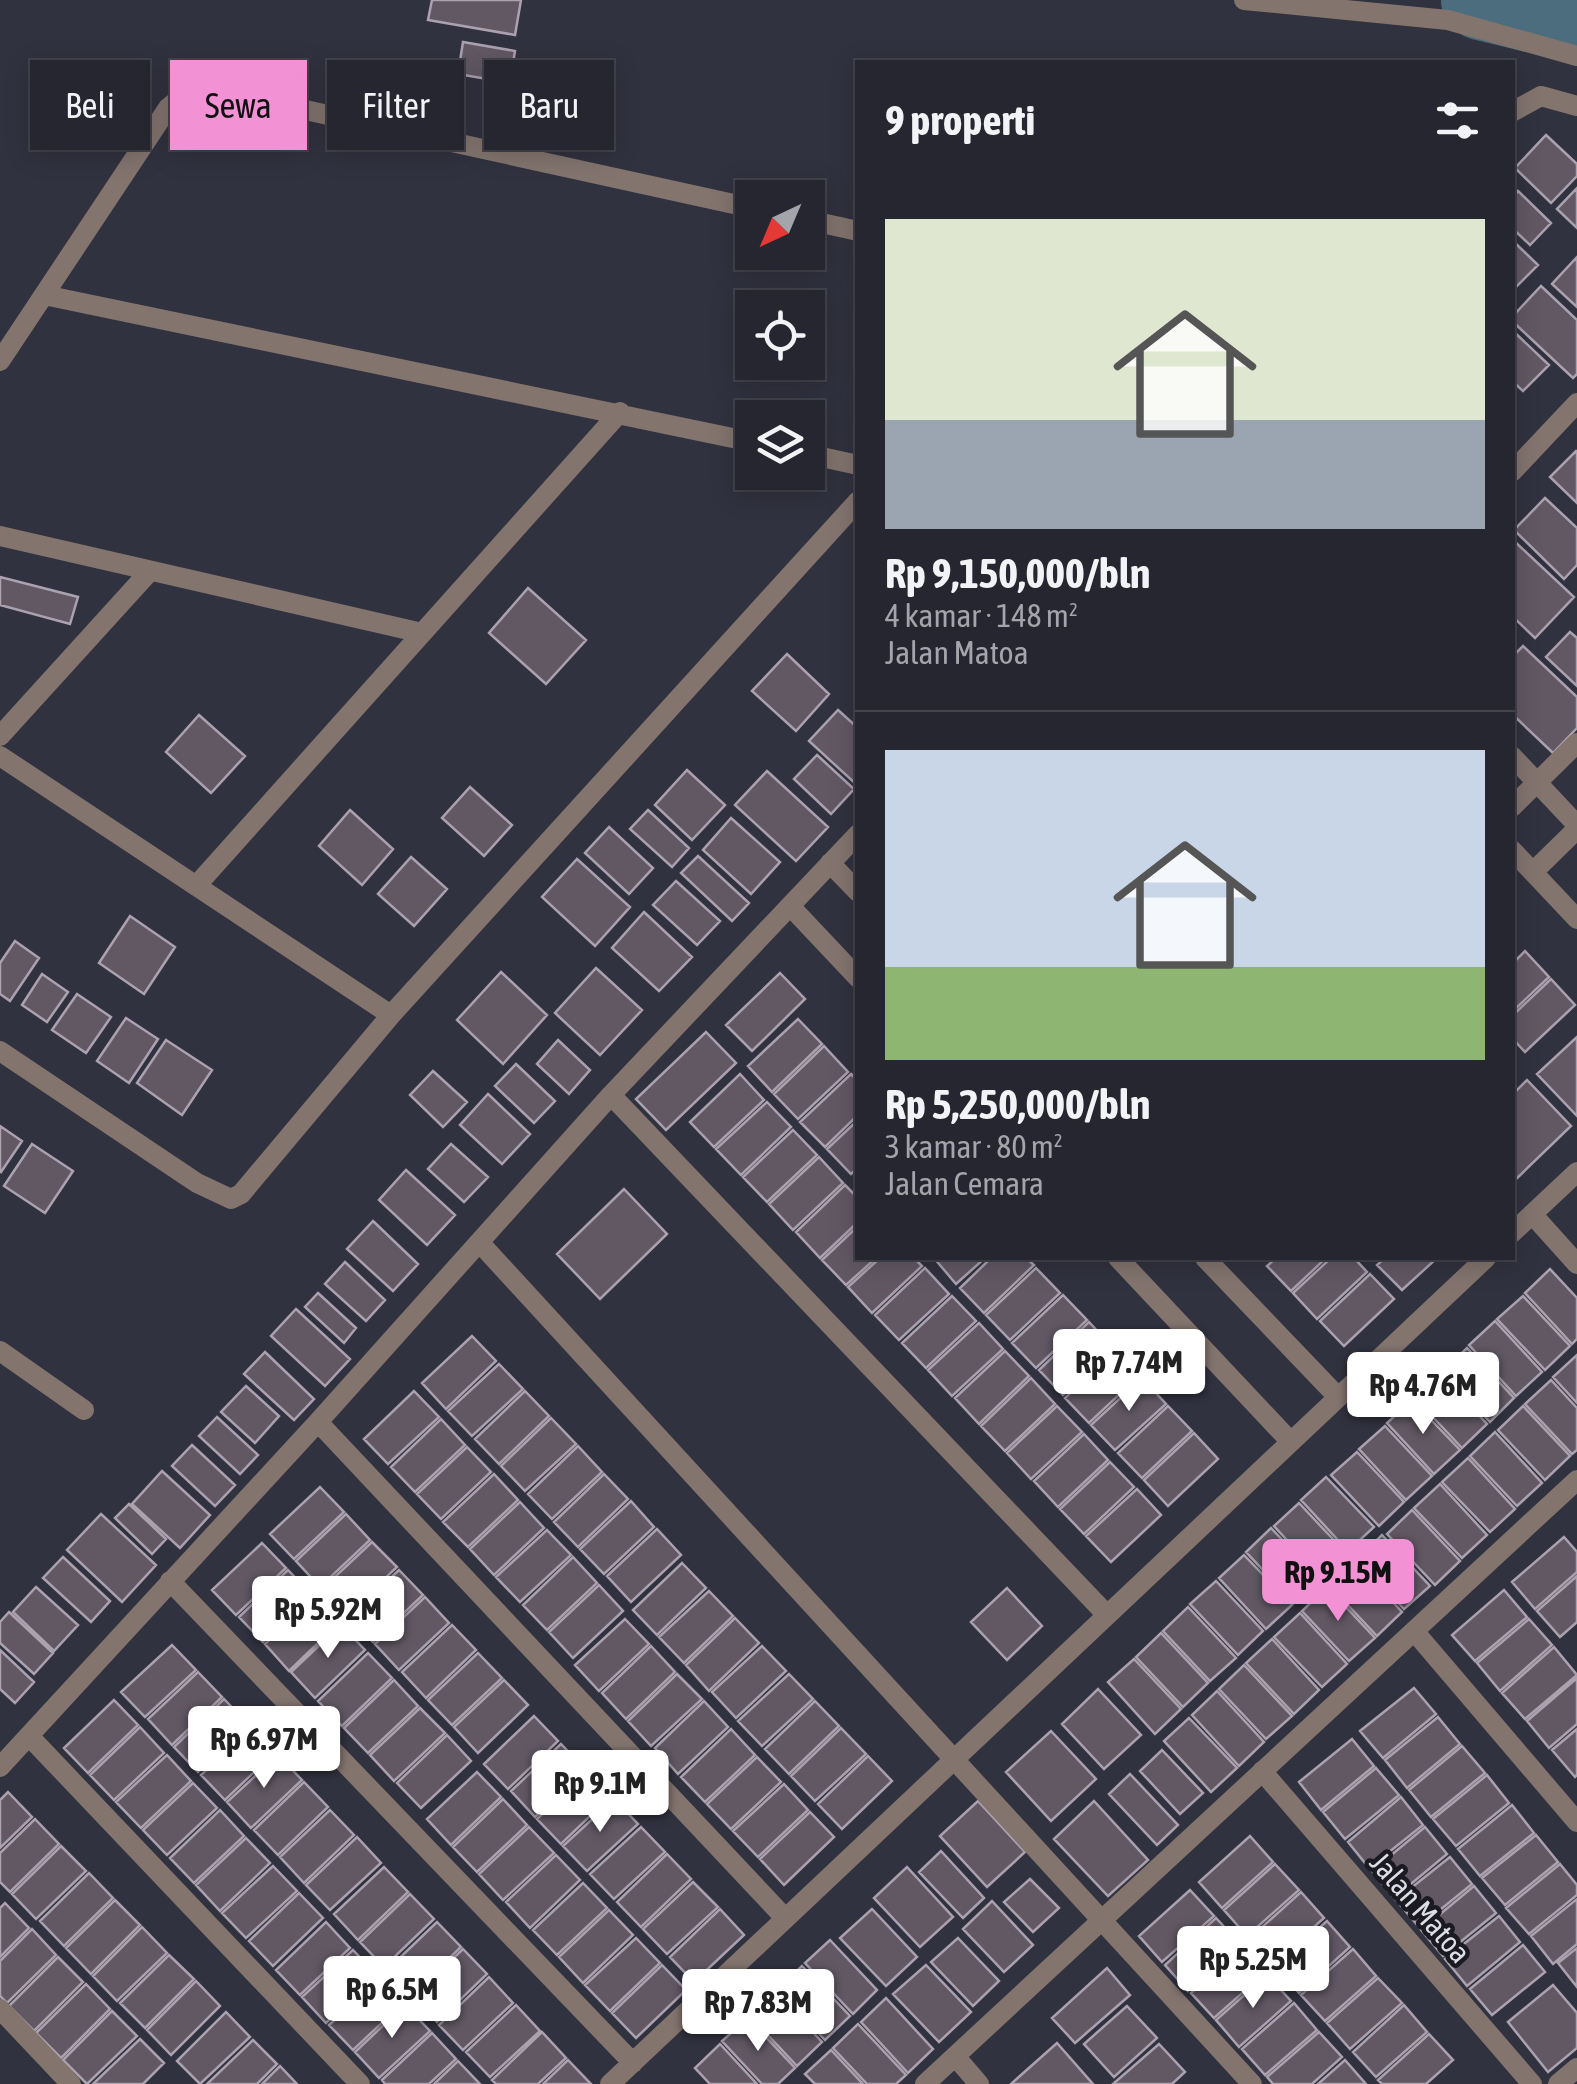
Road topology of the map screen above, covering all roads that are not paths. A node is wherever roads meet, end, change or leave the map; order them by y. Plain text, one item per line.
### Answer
1 (1244, 0) edge
2 (1577, 56) edge
3 (1577, 106) edge
4 (1515, 110) edge
5 (735, 204) edge
6 (825, 224) edge
7 (855, 231) edge
8 (44, 295) junction
9 (0, 361) edge
10 (1577, 403) edge
11 (620, 412) junction
12 (735, 438) edge
13 (825, 458) edge
14 (855, 464) edge
15 (1515, 469) edge
16 (855, 504) edge
17 (0, 536) edge
18 (150, 570) junction
19 (422, 633) junction
20 (0, 736) edge
21 (1577, 744) edge
22 (0, 756) edge
23 (1515, 759) edge
24 (1537, 782) junction
25 (1515, 804) edge
26 (1577, 827) edge
27 (855, 837) edge
28 (1515, 853) edge
29 (830, 864) junction
30 (1533, 872) junction
31 (196, 886) junction
32 (855, 889) edge
33 (791, 907) junction
34 (1577, 919) edge
35 (855, 975) edge
36 (391, 1015) junction
37 (0, 1052) edge
38 (611, 1094) junction
39 (1577, 1172) edge
40 (1519, 1224) edge
41 (480, 1243) junction
42 (1120, 1260) edge
43 (1207, 1260) edge
44 (1484, 1260) edge
45 (1577, 1264) edge
46 (0, 1352) edge
47 (1338, 1397) junction
48 (84, 1410) dead end
49 (318, 1422) junction
50 (1290, 1442) junction
51 (1572, 1494) edge
52 (170, 1581) junction
53 (1107, 1615) junction
54 (1414, 1631) junction
55 (28, 1736) junction
56 (954, 1760) junction
57 (0, 1767) edge
58 (1262, 1771) junction
59 (1577, 1822) edge
60 (786, 1918) junction
61 (1102, 1920) junction
62 (0, 2009) edge
63 (955, 2056) junction
64 (632, 2062) junction
65 (1577, 2068) edge
66 (71, 2084) edge
67 (360, 2084) edge
68 (610, 2084) edge
69 (925, 2084) edge
70 (978, 2084) edge
71 (1252, 2084) edge
72 (1532, 2084) edge
73 (1558, 2084) edge

1 - 2 street
3 - 4 street
5 - 8 street
6 - 7 street
8 - 9 street
8 - 11 street
10 - 15 street
11 - 12 street
11 - 19 street
13 - 14 street
16 - 36 street
17 - 18 street
18 - 19 street
18 - 20 street
19 - 31 street
21 - 24 street
22 - 31 street
23 - 24 street
24 - 25 street
24 - 26 street
26 - 30 street
27 - 29 street
28 - 30 street
29 - 32 street
29 - 33 street
30 - 34 street
31 - 36 street
33 - 35 street
33 - 38 street
36 - 37 street
38 - 41 street
38 - 53 street
39 - 40 street
40 - 45 street
41 - 49 street
41 - 56 street
42 - 50 street
43 - 47 street
44 - 47 street
46 - 48 street
47 - 50 street
49 - 52 street
49 - 60 street
50 - 53 street
51 - 54 street
52 - 55 street
52 - 64 street
53 - 56 street
54 - 58 street
54 - 59 street
55 - 57 street
55 - 67 street
56 - 60 street
56 - 61 street
58 - 61 street
58 - 72 street, Jalan Matoa
60 - 64 street
61 - 63 street
61 - 71 street
62 - 66 street
63 - 69 street
63 - 70 street
64 - 68 street
65 - 73 street

